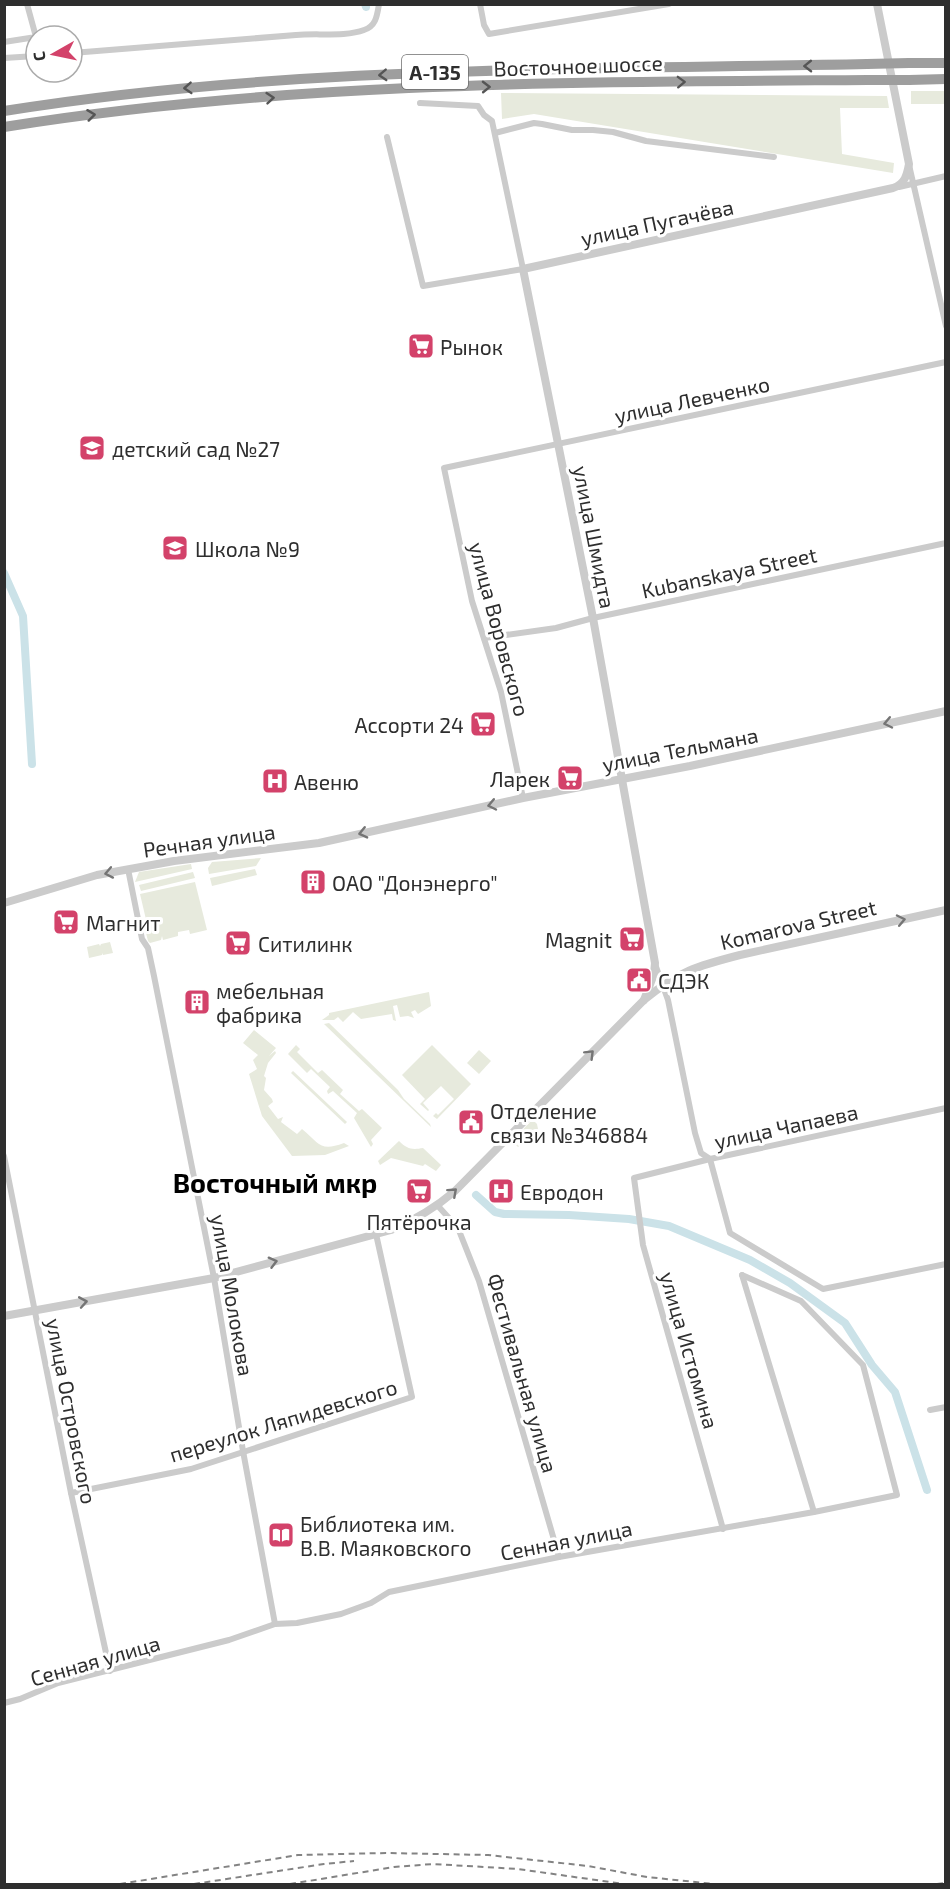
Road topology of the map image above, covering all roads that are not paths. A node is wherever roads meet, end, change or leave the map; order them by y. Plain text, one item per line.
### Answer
1 (27, 4) edge
2 (379, 4) edge
3 (480, 4) edge
4 (669, 4) edge
5 (877, 4) edge
6 (32, 24) edge
7 (24, 40) edge
8 (4, 42) edge
9 (84, 52) edge
10 (24, 57) edge
11 (4, 58) edge
12 (945, 63) edge
13 (945, 79) edge
14 (420, 103) dead end
15 (4, 111) edge
16 (4, 127) edge
17 (495, 133) junction
18 (387, 137) dead end
19 (774, 157) dead end
20 (909, 164) junction
21 (945, 176) edge
22 (915, 183) junction
23 (897, 187) junction
24 (523, 269) junction
25 (945, 326) edge
26 (945, 362) edge
27 (558, 445) junction
28 (444, 468) joint
29 (945, 543) edge
30 (593, 618) junction
31 (484, 638) junction
32 (945, 711) edge
33 (623, 778) junction
34 (523, 798) junction
35 (421, 820) joint
36 (128, 869) junction
37 (4, 903) edge
38 (945, 910) edge
39 (655, 963) junction
40 (663, 984) junction
41 (644, 1000) junction
42 (945, 1108) edge
43 (4, 1156) edge
44 (710, 1159) junction
45 (634, 1178) joint
46 (438, 1206) junction
47 (376, 1234) junction
48 (945, 1264) edge
49 (214, 1278) junction
50 (36, 1311) junction
51 (4, 1316) edge
52 (945, 1407) edge
53 (930, 1410) dead end
54 (243, 1451) junction
55 (71, 1493) junction
56 (814, 1512) junction
57 (723, 1529) junction
58 (559, 1557) junction
59 (275, 1624) junction
60 (110, 1671) junction
61 (4, 1703) edge

1 - 6 street
2 - 9 street
3 - 4 street
5 - 20 street
7 - 8 street
10 - 11 street
12 -> 15 highway, Восточное шоссе / А-135, bridge
16 -> 13 highway, Восточное шоссе / А-135, bridge
14 - 17 street, улица Шмидта
17 - 19 street
17 - 24 street, улица Шмидта
18 - 24 street, улица Пугачёва
20 - 22 street
20 - 23 street
21 - 22 street, улица Пугачёва
22 - 23 street, улица Пугачёва
22 - 25 street
23 - 24 street, улица Пугачёва
24 - 27 street, улица Шмидта
26 - 27 street, улица Левченко
27 - 28 street, улица Левченко
27 - 30 street, улица Шмидта
28 - 31 street, улица Воровского
29 - 30 street, Kubanskaya Street
30 - 31 street, Kubanskaya Street
30 - 33 street, улица Шмидта
31 - 34 street, улица Воровского
32 -> 33 street, улица Тельмана
33 - 34 street, улица Тельмана
33 - 39 street, улица Шмидта
34 -> 35 street, улица Тельмана
35 -> 36 street, Речная улица
36 -> 37 street, Речная улица
36 - 49 street, улица Молокова
40 -> 38 street, Komarova Street
39 - 40 street, улица Шмидта
39 - 41 street, улица Шмидта
40 - 41 street, Komarova Street
40 - 44 street, улица Шмидта
46 -> 41 street, Komarova Street
42 - 44 street, улица Чапаева
43 - 50 street, улица Островского
44 - 45 street, улица Чапаева
44 - 48 street, улица Шмидта
45 - 57 street, улица Истомина
46 - 47 street, Komarova Street
46 - 58 street, Фестивальная улица
49 -> 47 street, Komarova Street
47 - 54 street, переулок Ляпидевского
50 -> 49 street, Komarova Street
49 - 54 street, улица Молокова
50 - 51 street, Komarova Street
50 - 55 street, улица Островского
52 - 53 street
54 - 55 street, переулок Ляпидевского
54 - 59 street, улица Молокова
55 - 60 street, улица Островского
56 - 56 street, Сенная улица
56 - 57 street, Сенная улица
57 - 58 street, Сенная улица
58 - 59 street, Сенная улица
59 - 60 street, Сенная улица
60 - 61 street, Сенная улица

